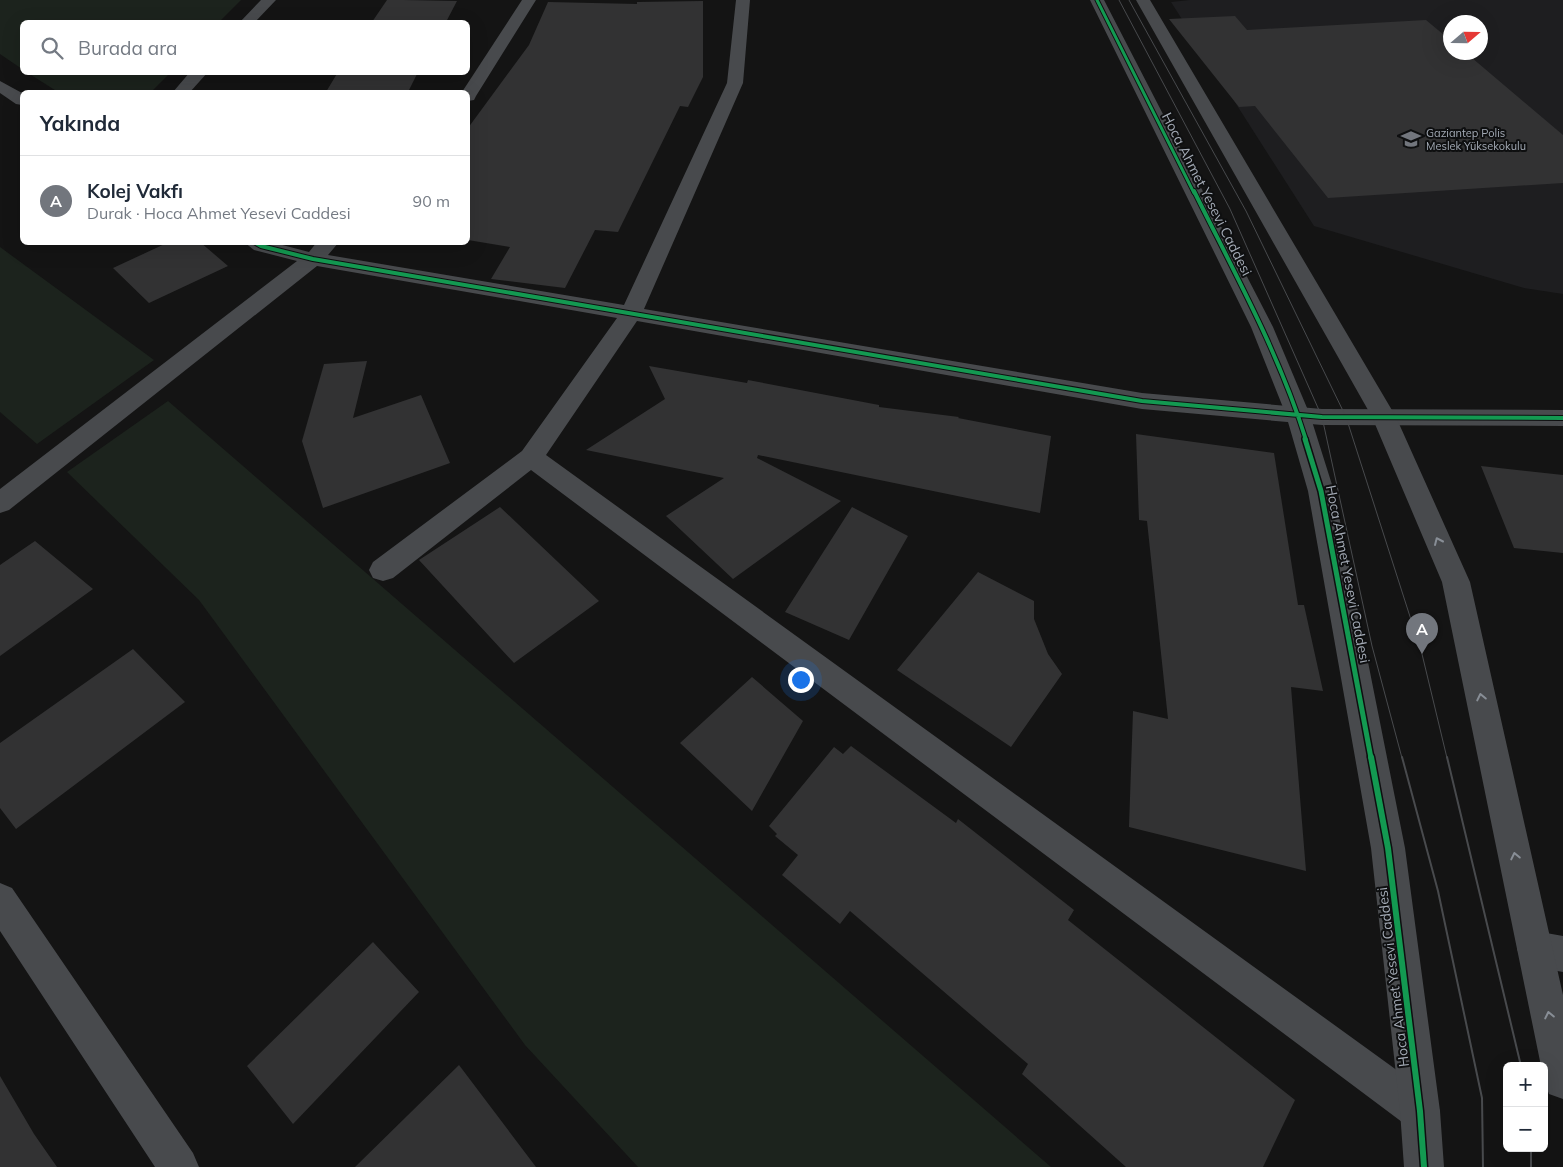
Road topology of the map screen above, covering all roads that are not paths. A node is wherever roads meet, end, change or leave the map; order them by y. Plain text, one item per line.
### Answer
1 (269, 0) edge
2 (528, 0) edge
3 (742, 0) edge
4 (1097, 0) edge
5 (1143, 0) edge
6 (249, 20) edge
7 (197, 75) edge
8 (0, 86) edge
9 (183, 90) edge
10 (470, 93) edge
11 (20, 99) edge
12 (259, 245) edge
13 (326, 245) edge
14 (313, 259) junction
15 (631, 314) junction
16 (1298, 415) junction
17 (1384, 417) junction
18 (1563, 418) edge
19 (531, 457) junction
20 (0, 503) edge
21 (383, 570) dead end
22 (3, 911) edge
23 (1549, 952) edge
24 (1563, 1080) edge
25 (1420, 1111) junction
26 (179, 1167) edge
27 (1424, 1167) edge

1 - 6 street
2 - 10 street
3 - 15 street
4 - 16 street, Hoca Ahmet Yesevi Caddesi
5 - 17 street
7 - 9 street
8 - 11 street
12 - 14 street
13 - 14 street
14 - 15 street
14 - 20 street
15 - 16 street
15 - 19 street
16 - 17 street
16 - 25 street, Hoca Ahmet Yesevi Caddesi
17 - 18 street
23 -> 17 street
19 - 21 street
19 - 25 street
22 - 26 street
24 -> 23 street
25 - 27 street, Hoca Ahmet Yesevi Caddesi

